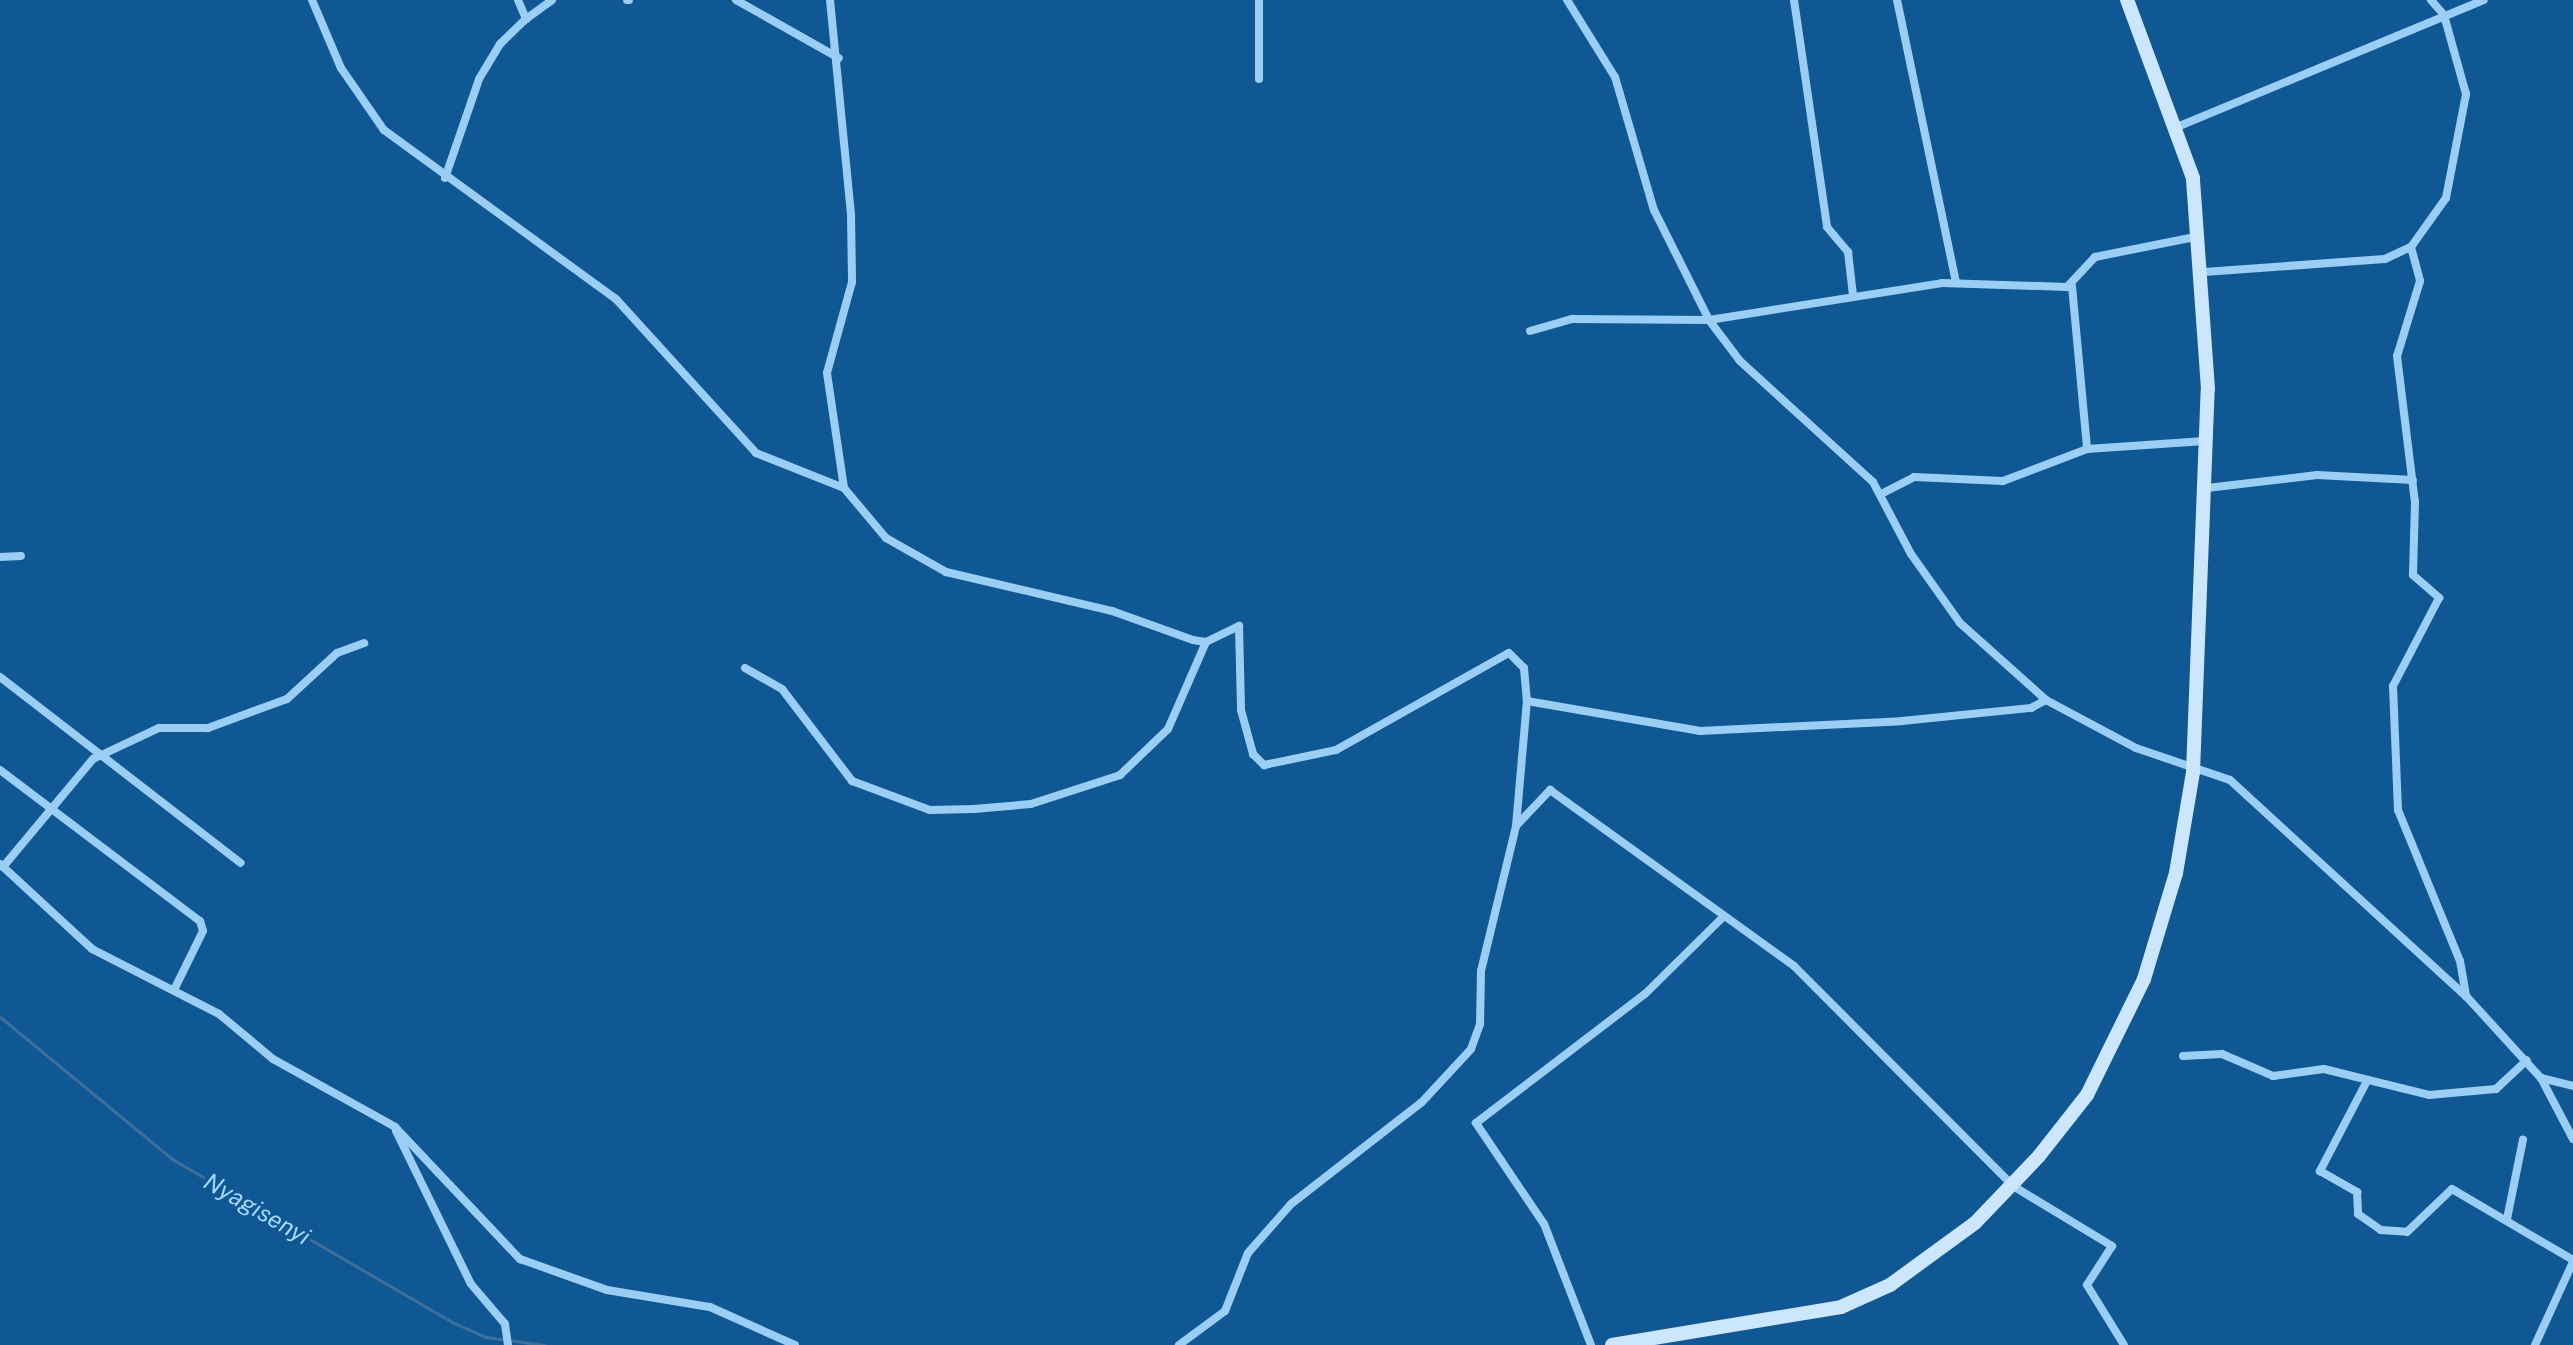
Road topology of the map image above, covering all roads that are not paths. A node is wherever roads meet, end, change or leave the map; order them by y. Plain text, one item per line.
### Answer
1 (312, 0) edge
2 (518, 0) edge
3 (552, 0) edge
4 (736, 0) edge
5 (830, 0) edge
6 (1259, 0) edge
7 (1794, 0) edge
8 (1897, 0) edge
9 (2127, 0) edge
10 (2431, 0) edge
11 (2484, 0) edge
12 (1570, 3) edge
13 (2444, 15) junction
14 (526, 19) junction
15 (839, 58) junction
16 (1259, 79) dead end
17 (2177, 127) junction
18 (445, 178) junction
19 (2201, 236) junction
20 (2411, 247) junction
21 (2204, 272) junction
22 (1956, 282) junction
23 (2072, 286) junction
24 (1853, 295) junction
25 (1709, 320) junction
26 (1530, 331) dead end
27 (2205, 441) junction
28 (2087, 449) junction
29 (2413, 480) junction
30 (844, 488) junction
31 (2207, 488) junction
32 (1881, 494) junction
33 (21, 556) dead end
34 (0, 557) edge
35 (1206, 642) junction
36 (364, 643) dead end
37 (745, 668) dead end
38 (0, 677) edge
39 (2046, 700) junction
40 (1527, 701) junction
41 (105, 754) junction
42 (0, 770) edge
43 (2193, 772) junction
44 (48, 805) junction
45 (1516, 826) junction
46 (241, 863) dead end
47 (2, 865) edge
48 (1723, 917) junction
49 (174, 990) junction
50 (2466, 996) junction
51 (2183, 1056) dead end
52 (2527, 1060) junction
53 (2541, 1078) junction
54 (2367, 1081) junction
55 (2573, 1086) edge
56 (395, 1127) junction
57 (2573, 1139) edge
58 (2523, 1140) dead end
59 (2013, 1186) junction
60 (2507, 1219) junction
61 (2573, 1261) edge
62 (508, 1345) edge
63 (795, 1345) edge
64 (1179, 1345) edge
65 (1591, 1345) edge
66 (1612, 1345) edge
67 (2124, 1345) edge
68 (2535, 1345) edge

1 - 18 street
2 - 14 street
3 - 14 street
4 - 15 street
5 - 15 street
6 - 16 street
7 - 24 street
8 - 22 street
9 - 17 main road
10 - 13 street
11 - 13 street
12 - 25 street
13 - 17 street
13 - 20 street
14 - 18 street
15 - 30 street
17 - 19 main road
18 - 30 street
19 - 21 main road
19 - 23 street
20 - 21 street
20 - 29 street
21 - 27 main road
22 - 23 street
22 - 24 street
23 - 28 street
24 - 25 street
25 - 26 street
25 - 32 street
27 - 28 street
27 - 31 main road
28 - 32 street
29 - 31 street
29 - 50 street
30 - 35 street
31 - 43 main road
32 - 39 street
33 - 34 street
35 - 37 street
35 - 40 street
36 - 41 street
38 - 41 street
39 - 40 street
39 - 43 street
40 - 45 street
41 - 44 street
41 - 46 street
42 - 44 street
43 - 50 street
43 - 59 main road
44 - 47 street
44 - 49 street
45 - 48 street
45 - 64 street
47 - 49 street
48 - 59 street
48 - 65 street
49 - 56 street
50 - 52 street
51 - 54 street
52 - 53 street
52 - 54 street
53 - 55 street
53 - 57 street
54 - 60 street
56 - 62 street
56 - 63 street
58 - 60 street
59 - 66 main road
59 - 67 street
60 - 61 street
61 - 68 street

